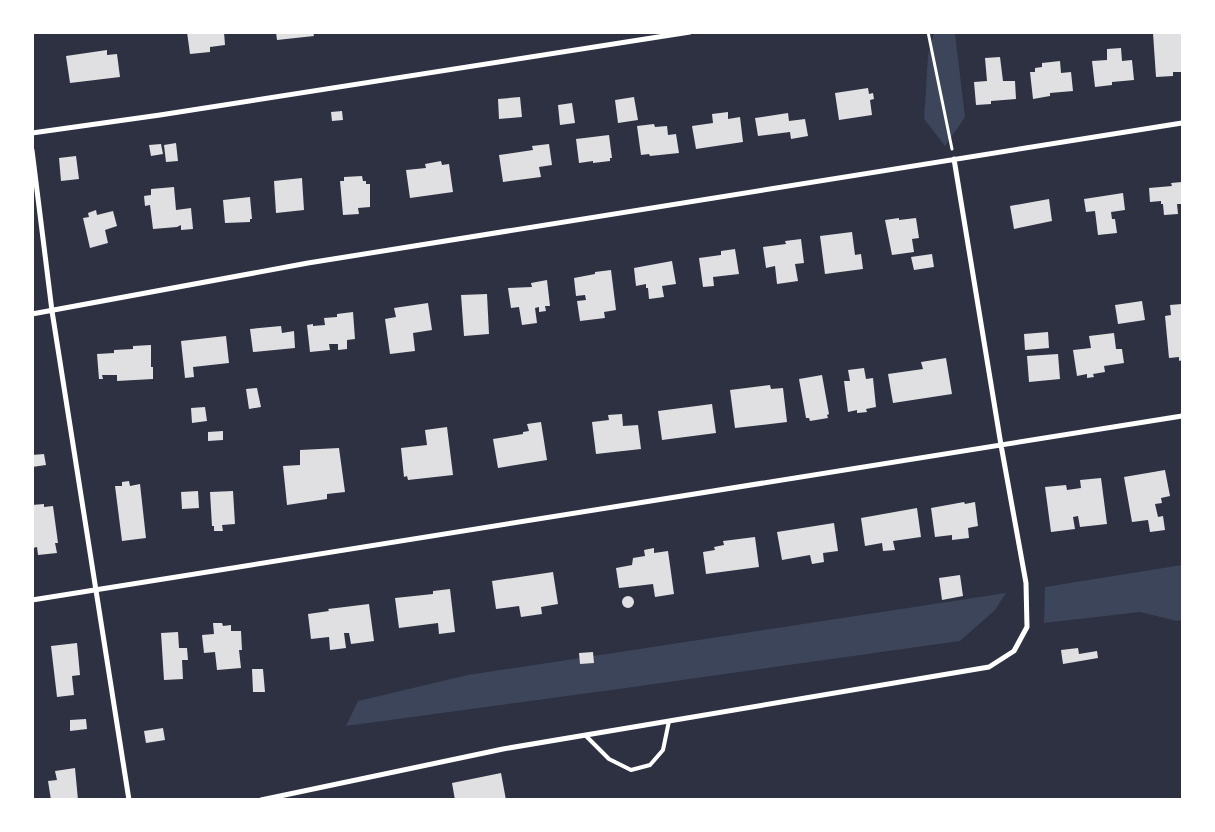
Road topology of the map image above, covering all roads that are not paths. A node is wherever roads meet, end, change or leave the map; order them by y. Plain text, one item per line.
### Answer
1 (690, 32) edge
2 (1182, 123) edge
3 (32, 133) edge
4 (32, 150) edge
5 (954, 159) junction
6 (52, 311) junction
7 (32, 314) edge
8 (1182, 416) edge
9 (1001, 445) junction
10 (97, 591) junction
11 (32, 600) edge
12 (669, 721) junction
13 (585, 735) junction
14 (129, 800) edge
15 (261, 800) edge

1 - 3 street
2 - 5 street
4 - 6 street
5 - 6 street
5 - 9 street
6 - 7 street
6 - 10 street
8 - 9 street
9 - 10 street
9 - 12 street
10 - 11 street
10 - 14 street
12 - 13 street
12 - 13 lane
13 - 15 street

